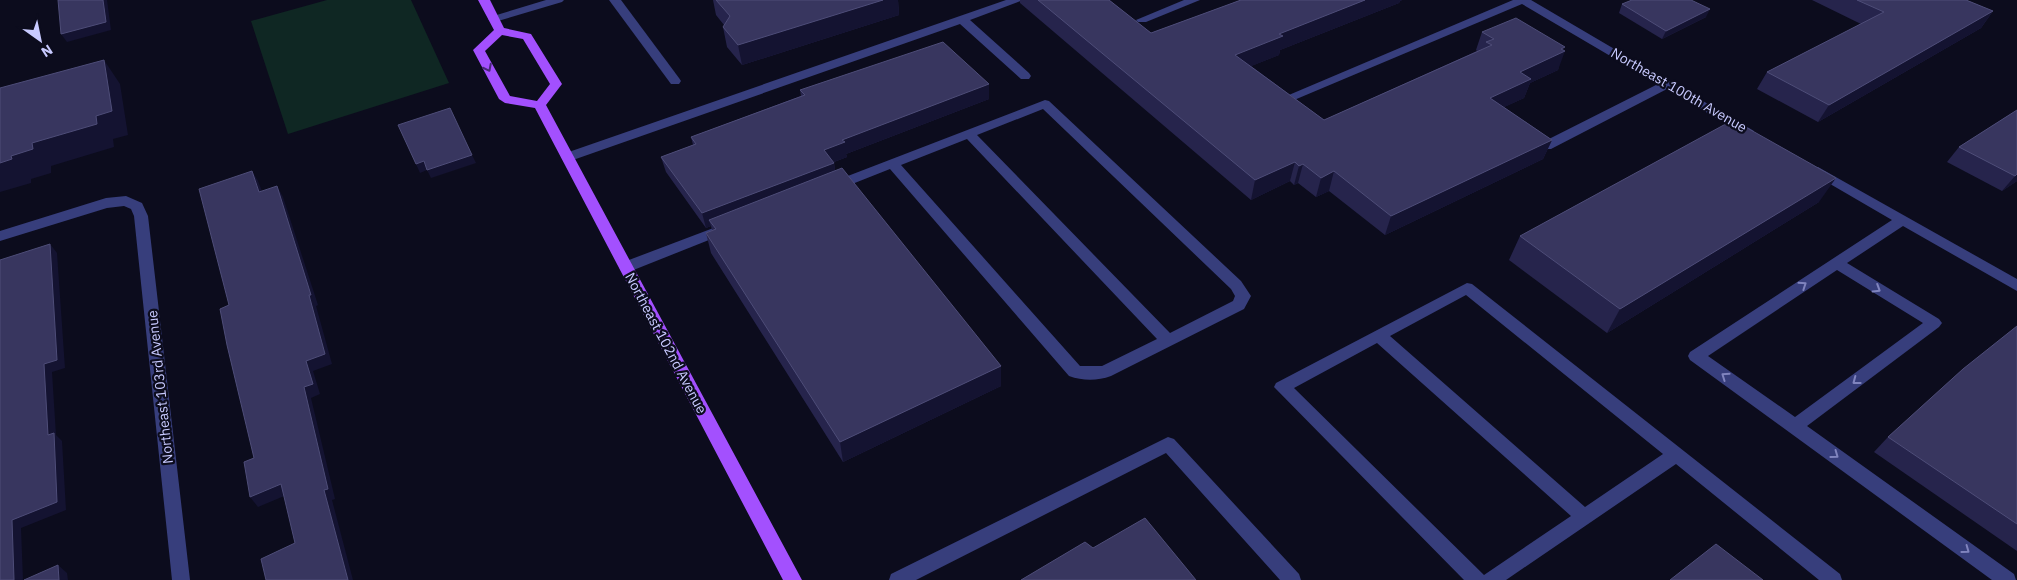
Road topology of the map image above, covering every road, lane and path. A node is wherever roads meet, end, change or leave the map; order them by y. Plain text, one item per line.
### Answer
1 (484, 0) edge
2 (558, 0) edge
3 (615, 0) edge
4 (1017, 0) edge
5 (1194, 0) edge
6 (1523, 0) edge
7 (494, 19) junction
8 (962, 20) junction
9 (1142, 20) dead end
10 (500, 31) junction
11 (1025, 76) dead end
12 (675, 81) dead end
13 (1667, 84) junction
14 (1283, 100) edge
15 (540, 105) junction
16 (1737, 124) junction
17 (1720, 133) edge
18 (969, 134) junction
19 (1761, 138) edge
20 (1546, 146) edge
21 (568, 157) junction
22 (1803, 162) edge
23 (892, 163) junction
24 (819, 192) edge
25 (1902, 220) junction
26 (736, 224) edge
27 (0, 236) edge
28 (1836, 263) junction
29 (626, 267) junction
30 (2017, 286) edge
31 (1378, 335) junction
32 (1168, 341) junction
33 (1795, 426) junction
34 (1676, 455) junction
35 (1584, 517) junction
36 (181, 580) edge
37 (793, 580) edge
38 (898, 580) edge
39 (1292, 580) edge
40 (1477, 580) edge
41 (1491, 580) edge
42 (1832, 580) edge
43 (2008, 580) edge

1 - 7 main road
2 - 7 street
3 - 12 street
4 - 8 street
5 - 9 street
6 - 13 street, Northeast 100th Avenue
6 - 14 street
7 - 10 main road
8 - 11 street
8 - 21 street
10 - 15 main road
10 -> 15 main road
13 - 16 street, Northeast 100th Avenue
13 - 20 street
15 - 21 main road, Northeast 102nd Avenue
16 - 17 street
16 - 19 street, Northeast 100th Avenue
18 - 23 street
18 - 32 street
18 - 32 street
21 - 29 main road, Northeast 102nd Avenue
22 - 25 street
23 - 24 street
23 - 32 street
25 - 28 street
25 - 30 street
26 - 29 street
27 - 36 street, Northeast 103rd Avenue
28 -> 33 street
33 -> 28 street
29 - 37 main road, Northeast 102nd Avenue
31 - 34 street
31 - 35 street
31 - 40 street
33 -> 43 street
34 - 35 street
34 - 42 street
35 - 41 street
38 - 39 street

